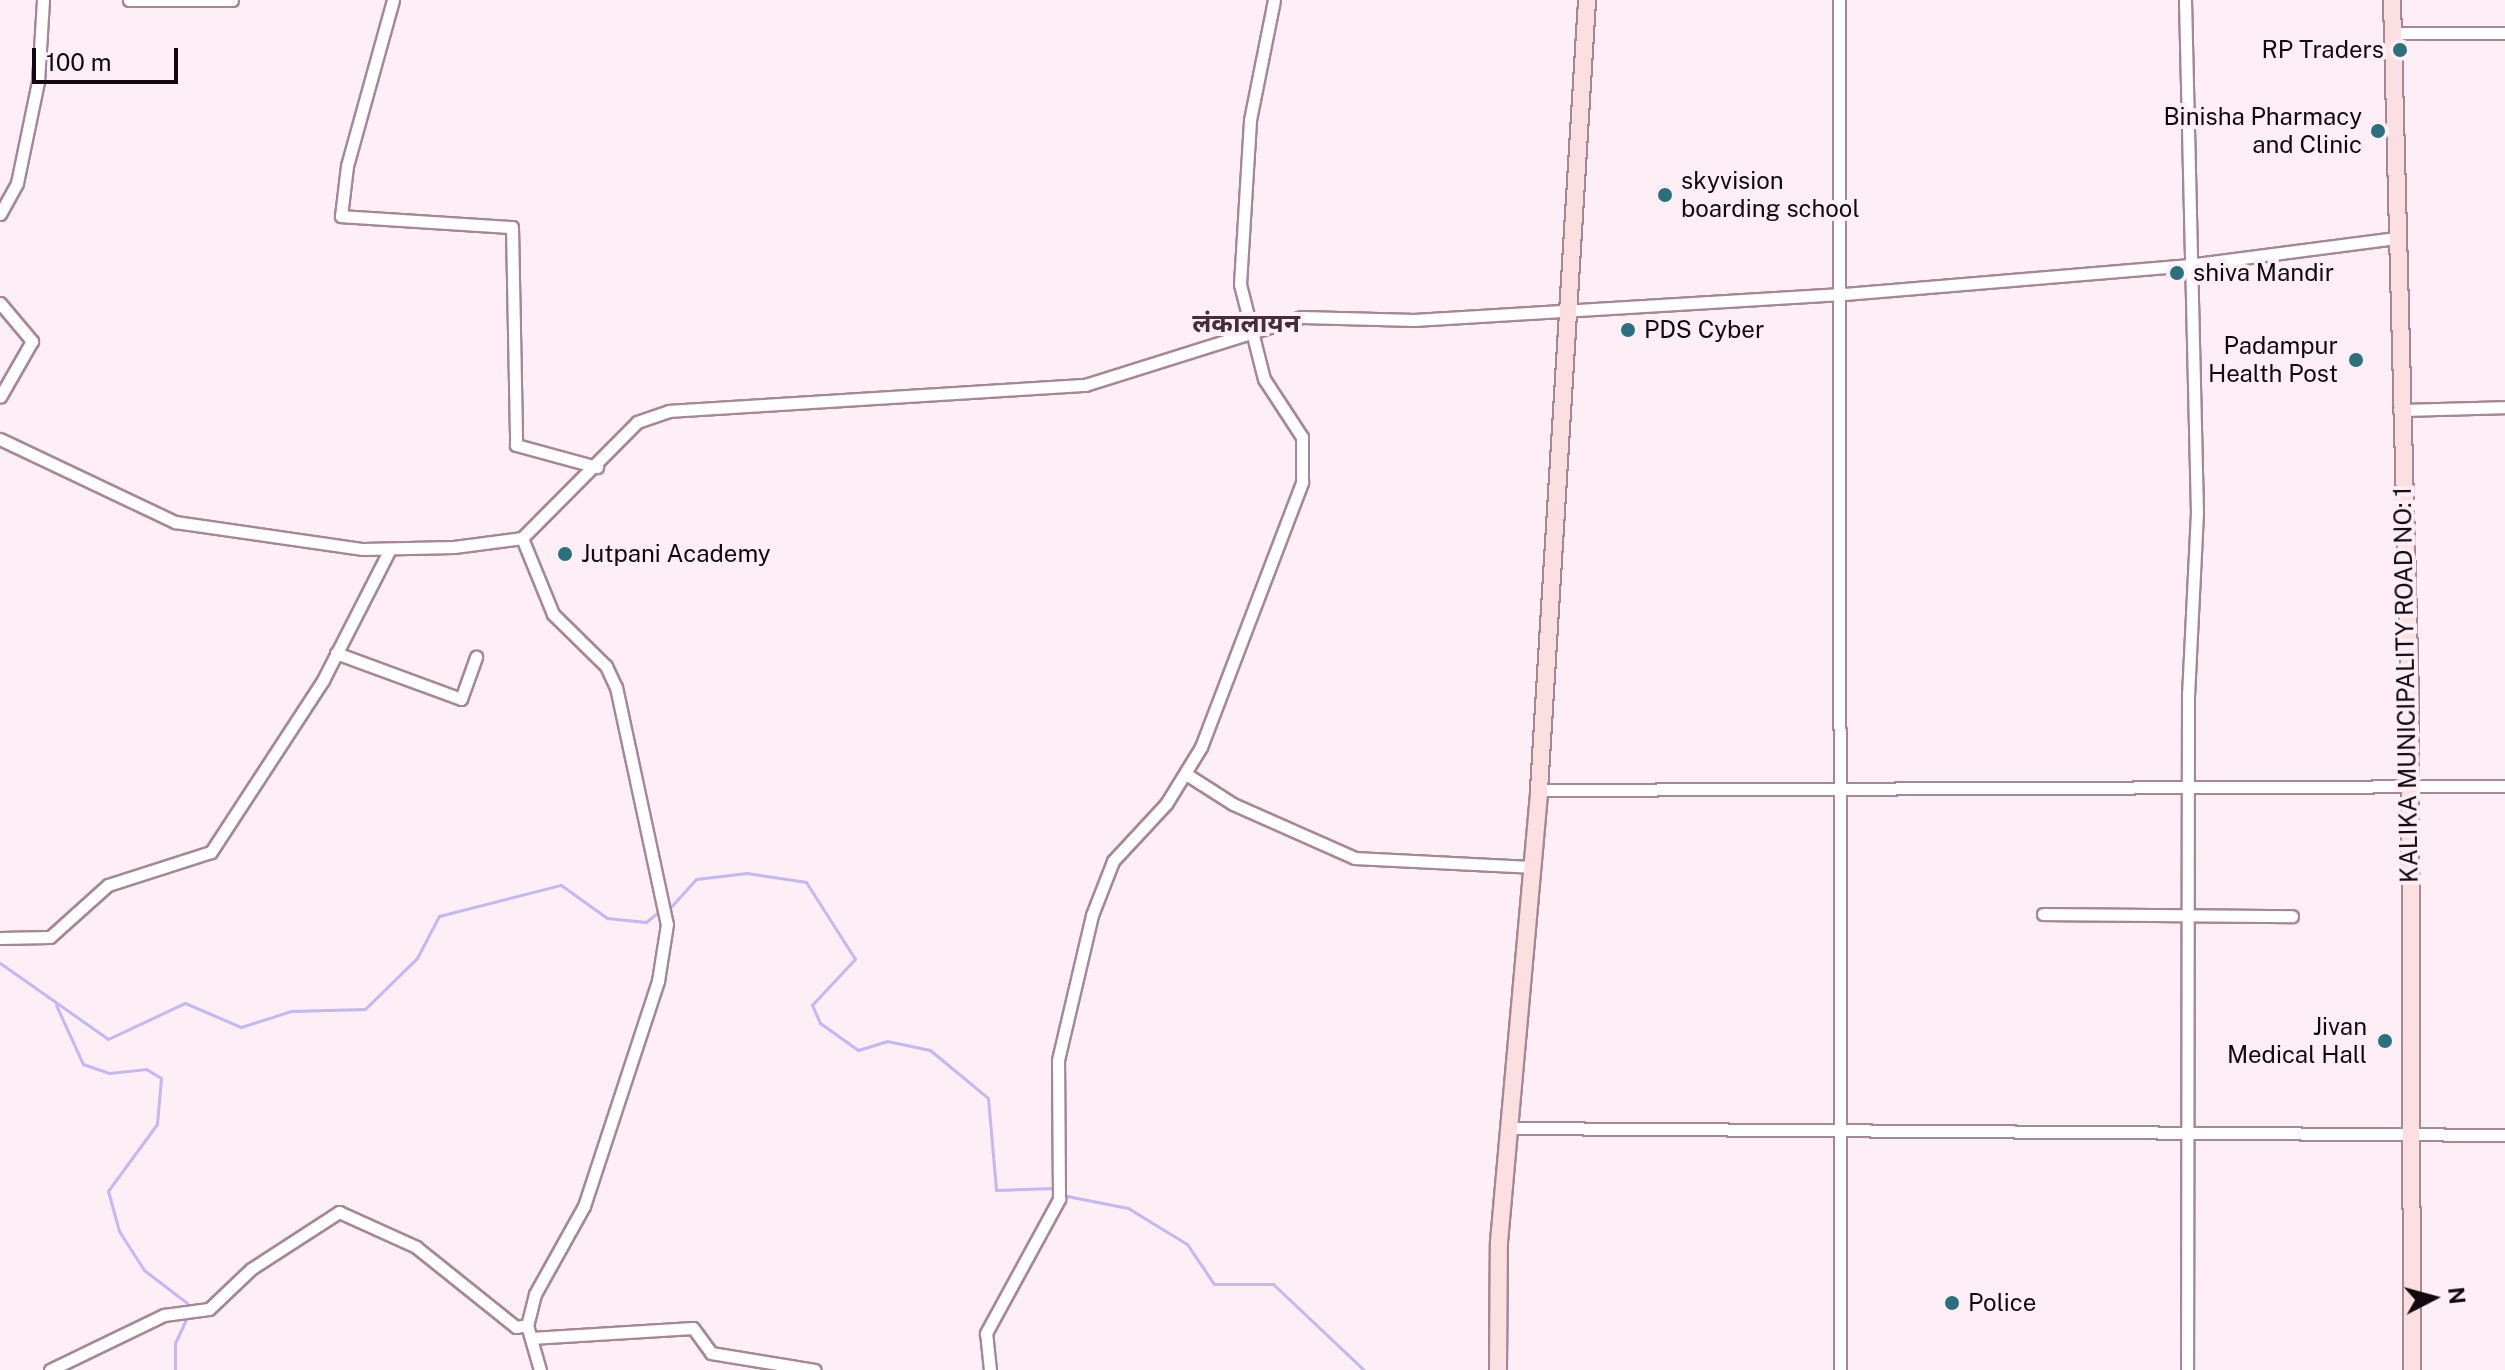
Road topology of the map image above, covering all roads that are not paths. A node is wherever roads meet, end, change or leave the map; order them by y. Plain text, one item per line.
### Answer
1 (43, 0) edge
2 (129, 0) edge
3 (232, 0) edge
4 (393, 0) edge
5 (1274, 0) edge
6 (1587, 0) edge
7 (1839, 0) edge
8 (2185, 0) edge
9 (2392, 0) edge
10 (2392, 33) junction
11 (2505, 33) edge
12 (0, 214) edge
13 (2396, 238) junction
14 (2188, 265) junction
15 (1844, 294) junction
16 (0, 303) edge
17 (1571, 309) junction
18 (1248, 338) junction
19 (0, 397) edge
20 (2505, 407) edge
21 (2399, 410) junction
22 (0, 439) edge
23 (597, 467) junction
24 (522, 538) junction
25 (389, 551) junction
26 (336, 653) junction
27 (476, 657) dead end
28 (1186, 774) junction
29 (2410, 785) junction
30 (2505, 786) edge
31 (1843, 787) junction
32 (2189, 788) junction
33 (1539, 790) junction
34 (1530, 867) junction
35 (2043, 914) dead end
36 (2188, 916) junction
37 (2292, 916) dead end
38 (0, 938) edge
39 (1511, 1128) junction
40 (1843, 1134) junction
41 (2412, 1134) junction
42 (2505, 1135) edge
43 (2187, 1136) junction
44 (527, 1325) junction
45 (531, 1338) junction
46 (50, 1370) edge
47 (540, 1370) edge
48 (815, 1370) edge
49 (990, 1370) edge
50 (1498, 1370) edge
51 (1840, 1370) edge
52 (2187, 1370) edge
53 (2412, 1370) edge

1 - 12 street
2 - 3 street
4 - 23 street
5 - 18 street
6 - 17 street
7 - 15 street
8 - 14 street
9 - 10 street, KALIKA MUNICIPALITY ROAD NO: 1
10 - 11 street
10 - 13 street, KALIKA MUNICIPALITY ROAD NO: 1
13 - 14 street
13 - 21 street, KALIKA MUNICIPALITY ROAD NO: 1
14 - 15 street
14 - 32 street
15 - 17 street
15 - 31 street
16 - 19 street
17 - 18 street
17 - 33 street
18 - 23 street
18 - 28 street
20 - 21 street
21 - 29 street, KALIKA MUNICIPALITY ROAD NO: 1
22 - 25 street
23 - 24 street
24 - 25 street
24 - 44 street
25 - 26 street
26 - 27 street
26 - 38 street
28 - 34 street
28 - 49 street
29 - 30 street
29 - 32 street
29 - 41 street, KALIKA MUNICIPALITY ROAD NO: 1
31 - 32 street
31 - 33 street
31 - 40 street
32 - 36 street
33 - 34 street
34 - 39 street
35 - 36 street
36 - 37 street
36 - 43 street
39 - 40 street
39 - 50 street
40 - 43 street
40 - 51 street
41 - 42 street
41 - 43 street
41 - 53 street, KALIKA MUNICIPALITY ROAD NO: 1
43 - 52 street
44 - 45 street
44 - 46 street
45 - 47 street
45 - 48 street

